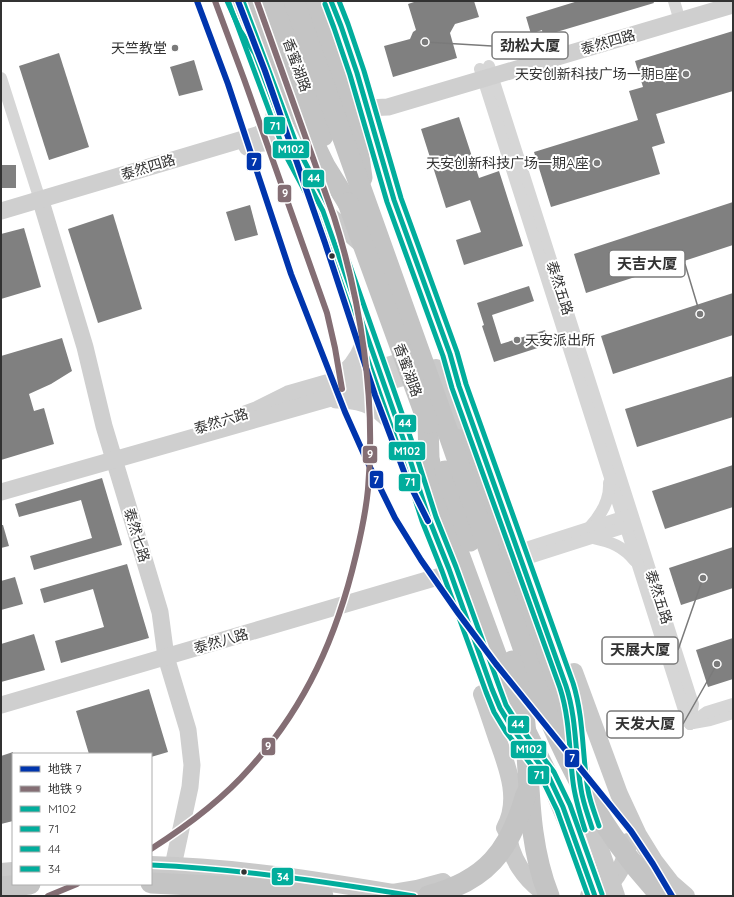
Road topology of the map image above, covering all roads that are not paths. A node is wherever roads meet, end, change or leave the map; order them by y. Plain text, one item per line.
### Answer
1 (227, 1) edge
2 (236, 1) edge
3 (294, 1) edge
4 (315, 1) edge
5 (331, 1) edge
6 (337, 1) edge
7 (715, 1) edge
8 (260, 3) edge
9 (733, 5) edge
10 (681, 10) edge
11 (341, 26) junction
12 (255, 54) junction
13 (486, 73) junction
14 (1, 78) edge
15 (274, 103) junction
16 (365, 103) junction
17 (293, 154) junction
18 (356, 201) junction
19 (42, 204) junction
20 (1, 211) edge
21 (323, 211) junction
22 (1, 220) edge
23 (362, 323) junction
24 (444, 337) junction
25 (450, 354) junction
26 (436, 368) junction
27 (381, 376) junction
28 (334, 381) junction
29 (320, 402) junction
30 (435, 421) junction
31 (404, 441) junction
32 (113, 456) junction
33 (608, 474) junction
34 (1, 484) edge
35 (1, 492) edge
36 (498, 494) junction
37 (429, 519) junction
38 (629, 521) junction
39 (591, 533) junction
40 (530, 552) junction
41 (637, 563) junction
42 (441, 576) junction
43 (166, 657) junction
44 (733, 704) edge
45 (1, 705) edge
46 (733, 713) edge
47 (690, 724) junction
48 (577, 758) junction
49 (548, 775) junction
50 (528, 781) junction
51 (619, 794) junction
52 (507, 824) junction
53 (580, 824) junction
54 (152, 865) edge
55 (174, 866) junction
56 (12, 871) edge
57 (1, 872) edge
58 (152, 883) edge
59 (20, 885) edge
60 (1, 887) edge
61 (393, 893) junction
62 (323, 896) edge
63 (414, 896) edge
64 (428, 896) edge
65 (550, 896) edge
66 (589, 896) edge
67 (595, 896) edge
68 (616, 896) edge
69 (661, 896) edge
70 (686, 896) edge

1 - 12 main road
2 - 12 main road
3 - 18 highway, 香蜜湖路, bridge
4 - 18 highway, bridge
5 - 11 main road
6 - 11 main road
7 - 10 street, 泰然四路
8 - 18 highway, 香蜜湖路
9 - 10 street, 泰然四路
10 - 13 street, 泰然四路
11 - 16 main road
12 - 15 main road
13 - 16 street, 泰然四路
13 - 33 street, 泰然五路
13 - 38 street, 泰然五路
14 - 19 street
15 - 17 main road
15 - 19 street, 泰然四路
16 - 24 main road
17 - 19 street, 泰然四路
17 - 21 main road
18 - 30 highway, 香蜜湖路, bridge
19 - 20 street, 泰然四路
19 - 22 street, 泰然四路
19 - 32 street, 泰然七路
21 - 23 main road
21 - 24 main road
23 - 27 main road
23 - 28 street
24 - 25 main road
25 - 26 street
25 - 36 main road
25 - 40 main road
26 - 27 street, 泰然六路
26 - 36 main road
27 - 28 street, 泰然六路
27 - 29 street, 泰然六路
27 - 31 main road
28 - 32 street, 泰然六路
29 - 31 street, 泰然六路
29 - 32 street, 泰然六路
30 - 48 highway, 香蜜湖路, bridge
30 - 49 highway, 香蜜湖路
30 - 50 highway, bridge
30 - 69 highway, bridge
31 - 37 main road
32 - 34 street, 泰然六路
32 - 35 street, 泰然六路
32 - 43 street, 泰然七路
33 - 38 street, 泰然五路
33 - 39 street
36 - 48 main road
37 - 42 main road
37 - 49 main road
38 - 39 street
38 - 41 street, 泰然五路
38 - 47 street, 泰然五路
39 - 40 street
39 - 41 street
40 - 51 main road
41 - 47 street, 泰然五路
42 - 43 street, 泰然八路
42 - 52 main road
43 - 45 street, 泰然八路
43 - 55 street, 泰然七路
44 - 47 street
46 - 47 street
48 - 53 highway, 香蜜湖路
49 - 53 highway, 香蜜湖路
50 - 64 highway, bridge
50 - 65 highway, bridge
51 - 66 main road
51 - 70 main road
52 - 61 main road
52 - 65 main road
53 - 67 main road, bridge
53 - 68 main road, bridge
54 - 55 main road
55 - 61 main road
56 - 57 main road
58 - 62 highway
59 - 60 highway
61 - 63 main road

